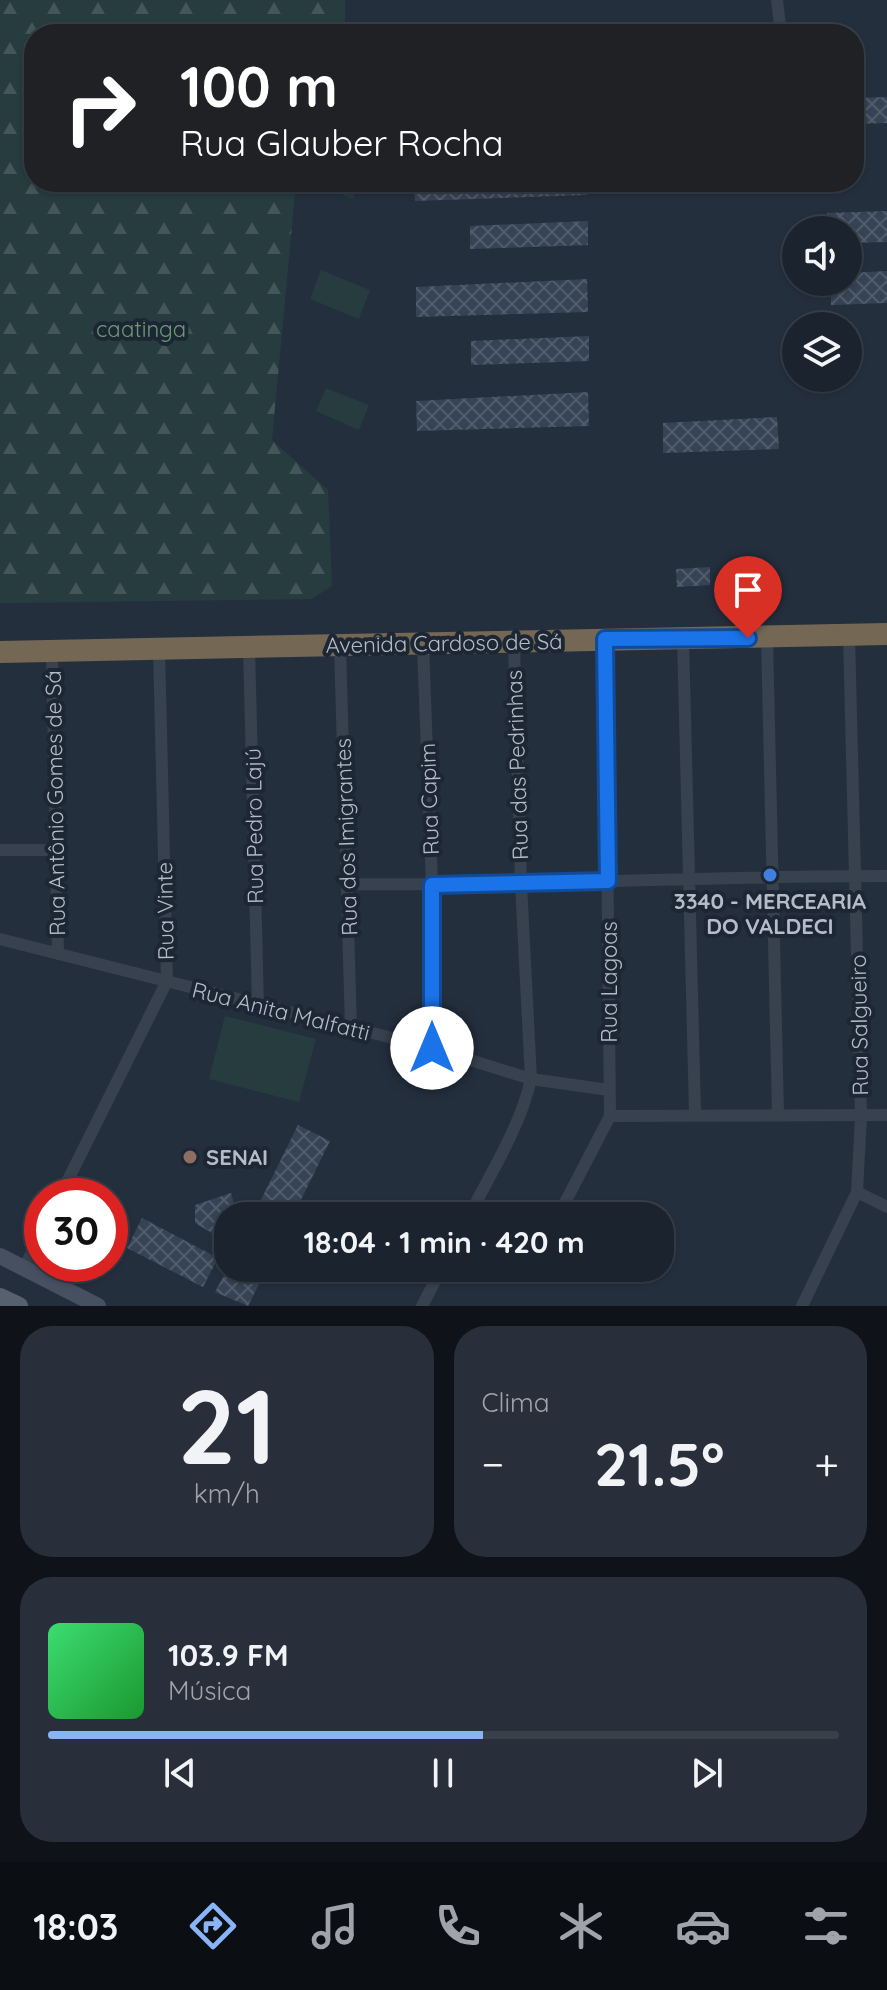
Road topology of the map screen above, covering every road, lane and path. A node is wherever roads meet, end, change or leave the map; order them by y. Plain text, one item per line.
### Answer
1 (777, 0) edge
2 (780, 24) edge
3 (887, 634) edge
4 (849, 635) junction
5 (683, 638) junction
6 (767, 638) junction
7 (605, 639) junction
8 (514, 643) junction
9 (423, 645) junction
10 (340, 646) junction
11 (249, 647) junction
12 (159, 648) junction
13 (52, 651) junction
14 (0, 652) edge
15 (0, 850) edge
16 (57, 850) junction
17 (773, 876) junction
18 (856, 876) junction
19 (887, 876) edge
20 (690, 879) junction
21 (608, 881) junction
22 (349, 884) junction
23 (521, 884) junction
24 (432, 885) junction
25 (0, 939) edge
26 (58, 954) junction
27 (167, 981) junction
28 (258, 1005) junction
29 (351, 1029) junction
30 (432, 1048) junction
31 (531, 1079) junction
32 (609, 1090) junction
33 (695, 1113) junction
34 (778, 1114) junction
35 (887, 1115) edge
36 (610, 1116) junction
37 (861, 1116) junction
38 (69, 1178) edge
39 (857, 1192) junction
40 (476, 1202) edge
41 (565, 1202) edge
42 (887, 1207) edge
43 (0, 1256) edge
44 (24, 1268) edge
45 (51, 1282) edge
46 (435, 1282) edge
47 (0, 1297) edge
48 (19, 1306) edge
49 (98, 1306) edge
50 (422, 1306) edge
51 (802, 1306) edge

1 - 2 street
3 - 4 highway, Avenida Cardoso de Sá
4 - 6 highway, Avenida Cardoso de Sá
4 - 18 street, Rua Salgueiro
5 - 6 highway, Avenida Cardoso de Sá
5 - 7 highway, Avenida Cardoso de Sá
5 - 20 street
6 - 17 street
7 - 8 highway, Avenida Cardoso de Sá
7 - 21 street, Rua Lagoas
8 - 9 highway, Avenida Cardoso de Sá
8 - 23 street, Rua das Pedrinhas
9 - 10 highway, Avenida Cardoso de Sá
9 - 24 street, Rua Capim
10 - 11 highway, Avenida Cardoso de Sá
10 - 22 street, Rua dos Imigrantes
11 - 12 highway, Avenida Cardoso de Sá
11 - 28 street, Rua Pedro Lajú
12 - 13 highway, Avenida Cardoso de Sá
12 - 27 street, Rua Vinte
13 - 14 highway, Avenida Cardoso de Sá
13 - 16 street, Rua Antônio Gomes de Sá
15 - 16 street
16 - 26 street, Rua Antônio Gomes de Sá
17 - 18 street
17 - 20 street
17 - 34 street
18 - 19 street
18 - 37 street, Rua Salgueiro
20 - 21 street
20 - 33 street
21 - 23 street
21 - 32 street, Rua Lagoas
22 - 24 street
22 - 29 street, Rua dos Imigrantes
23 - 24 street
23 - 31 street, Rua das Pedrinhas
24 - 30 street, Rua Capim
25 - 26 street, Rua Anita Malfatti
26 - 27 street, Rua Anita Malfatti
27 - 28 street, Rua Anita Malfatti
27 - 38 street, Rua Vinte
28 - 29 street, Rua Anita Malfatti
29 - 30 street, Rua Anita Malfatti
30 - 31 street, Rua Anita Malfatti
31 - 32 street, Rua Anita Malfatti
31 - 40 street
32 - 36 street, Rua Lagoas
33 - 34 street
33 - 36 street
34 - 37 street
35 - 37 street
36 - 41 street, Rua Lagoas
37 - 39 street, Rua Salgueiro
39 - 42 street
39 - 51 street, Rua Salgueiro
43 - 44 street
45 - 49 street
46 - 50 street
47 - 48 main road

